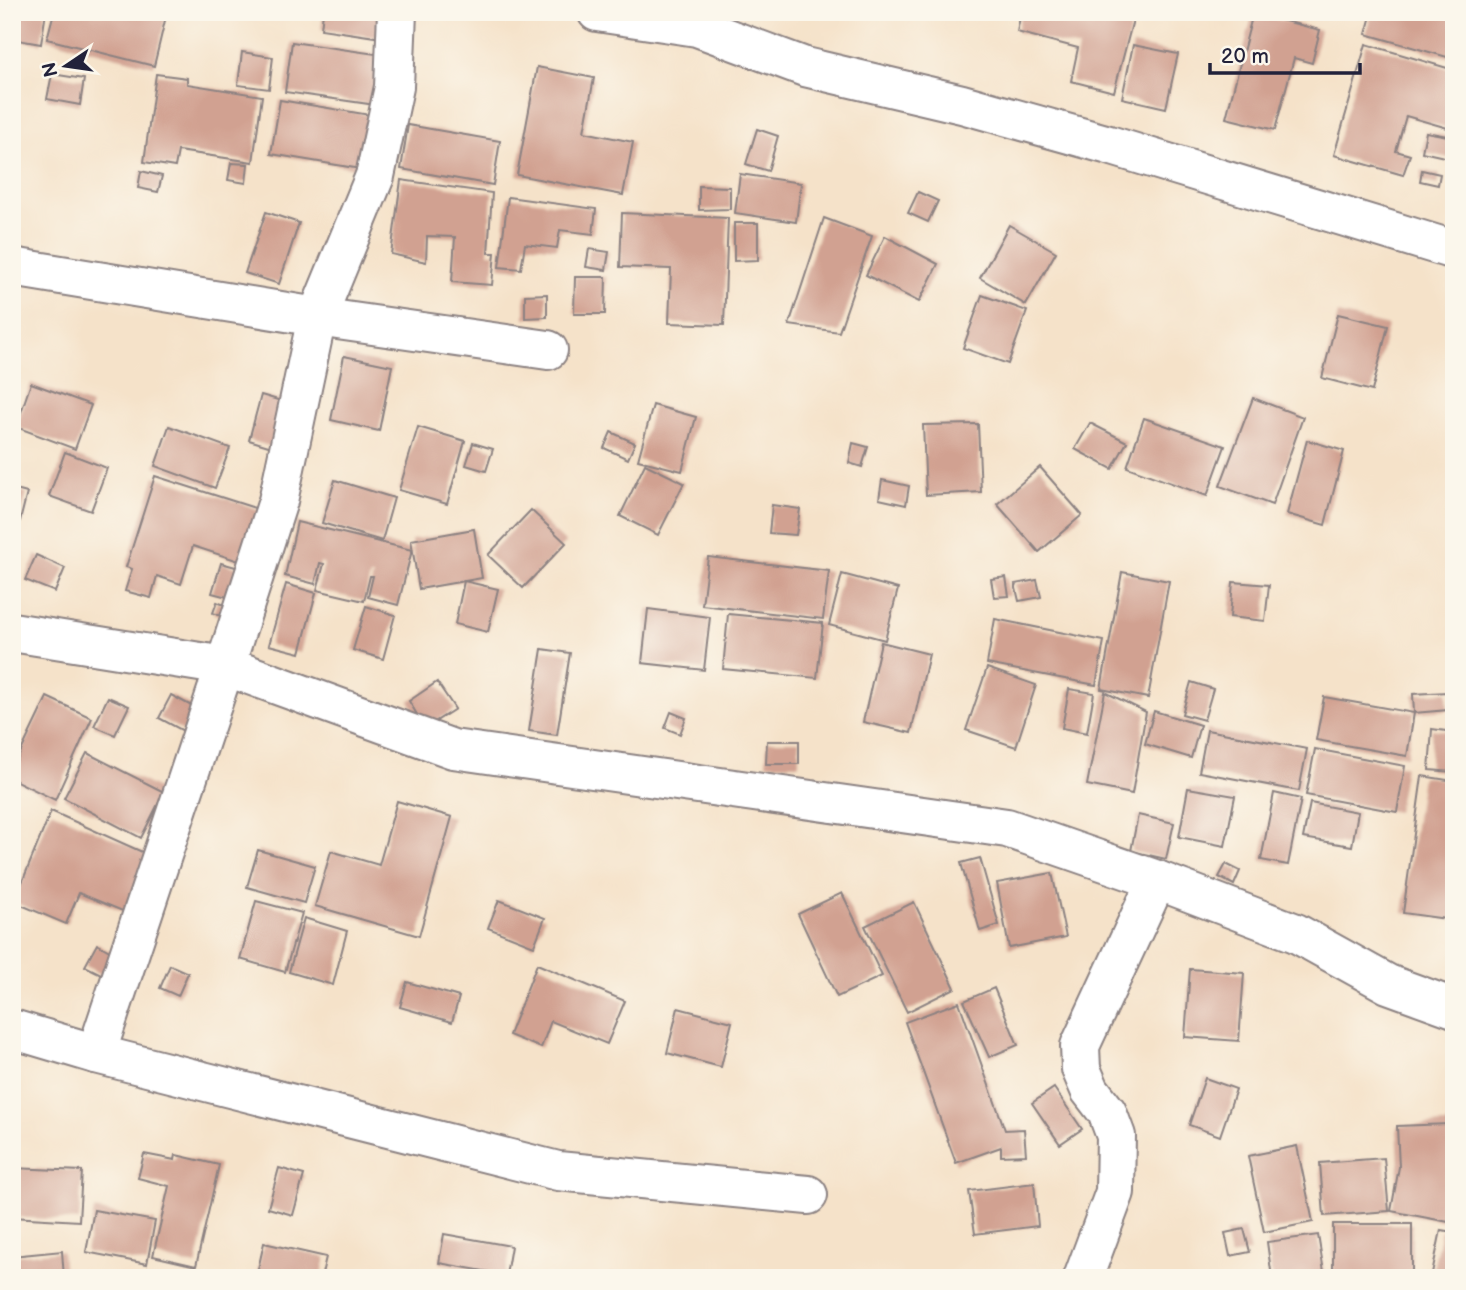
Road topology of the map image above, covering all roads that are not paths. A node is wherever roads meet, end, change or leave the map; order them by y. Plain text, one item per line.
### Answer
1 (397, 12) edge
2 (597, 12) edge
3 (1454, 250) edge
4 (12, 267) edge
5 (317, 317) junction
6 (548, 350) dead end
7 (12, 632) edge
8 (225, 666) junction
9 (1157, 880) junction
10 (1454, 1008) edge
11 (12, 1028) edge
12 (96, 1054) junction
13 (808, 1195) dead end
14 (1083, 1278) edge

1 - 5 street
2 - 3 street
4 - 5 street
5 - 6 street
5 - 8 street
7 - 8 street
8 - 9 street
8 - 12 street
9 - 10 street
9 - 14 street
11 - 12 street
12 - 13 street

